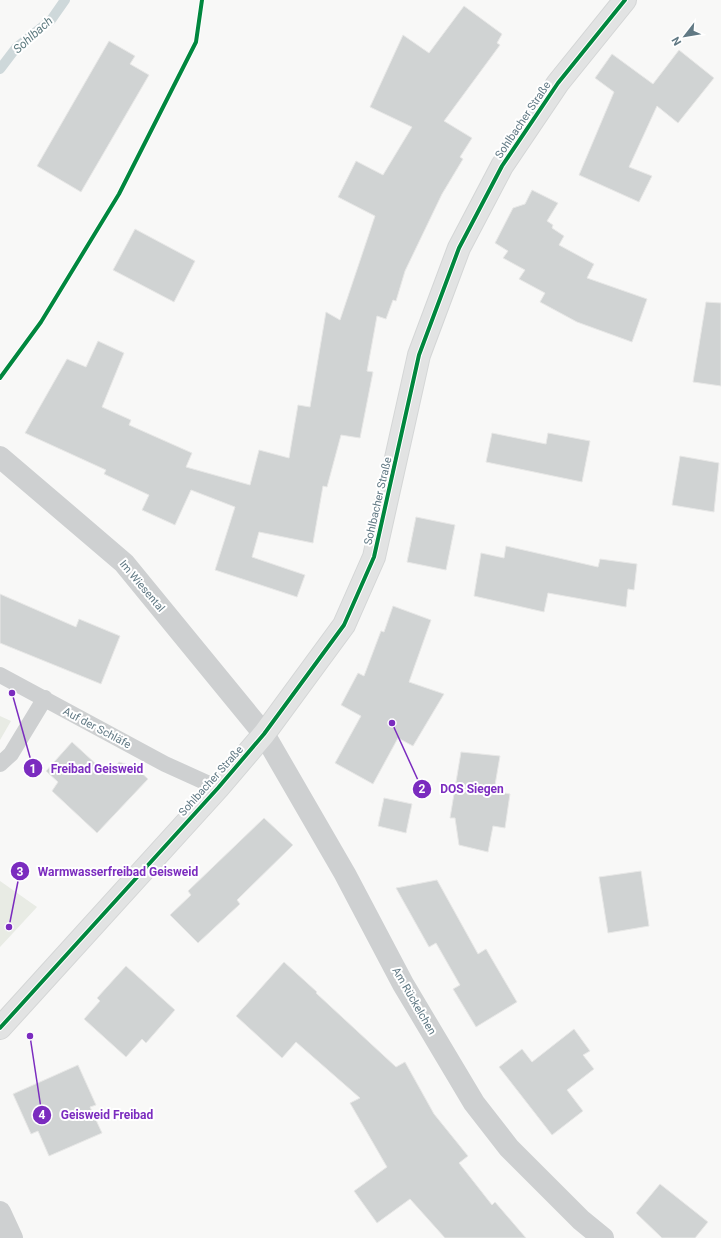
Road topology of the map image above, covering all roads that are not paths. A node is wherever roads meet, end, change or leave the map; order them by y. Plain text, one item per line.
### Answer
1 (625, 0) edge
2 (0, 457) edge
3 (0, 675) edge
4 (45, 698) junction
5 (264, 734) junction
6 (0, 764) edge
7 (218, 788) junction
8 (0, 1028) edge
9 (0, 1212) edge
10 (12, 1238) edge
11 (603, 1238) edge

1 - 5 street, Sohlbacher Straße
2 - 5 street, Im Wiesental
3 - 4 lane, Auf der Schläfe
4 - 6 lane
4 - 7 lane, Auf der Schläfe
5 - 7 street, Sohlbacher Straße
5 - 11 street, Am Rückelchen
7 - 8 street, Sohlbacher Straße
9 - 10 street

